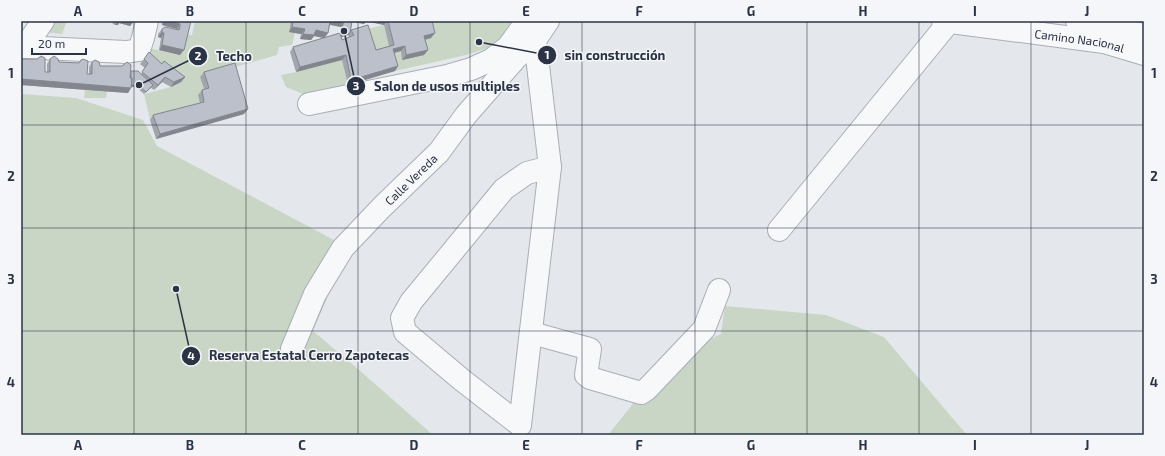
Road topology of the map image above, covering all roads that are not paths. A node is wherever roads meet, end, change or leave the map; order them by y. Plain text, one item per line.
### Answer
1 (43, 21) edge
2 (147, 21) edge
3 (548, 21) edge
4 (946, 21) edge
5 (1077, 21) edge
6 (531, 31) edge
7 (1144, 35) edge
8 (23, 47) edge
9 (1144, 54) edge
10 (309, 104) dead end
11 (550, 167) junction
12 (779, 230) dead end
13 (719, 290) dead end
14 (531, 334) junction
15 (292, 349) dead end

1 - 8 street
2 - 8 street
3 - 6 street, Calle Vereda
4 - 9 street, Camino Nacional
4 - 12 street
5 - 7 street
6 - 10 street
6 - 11 street
6 - 15 street, Calle Vereda
11 - 14 street
11 - 14 street
13 - 14 street

